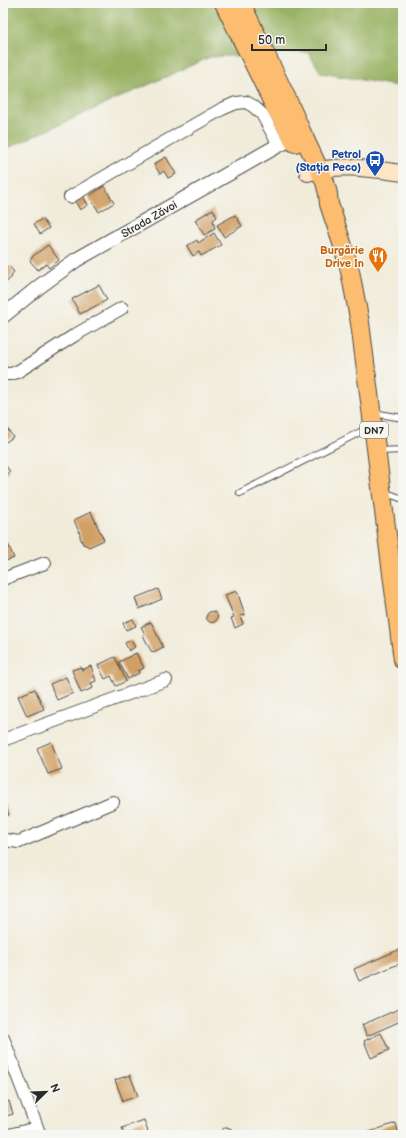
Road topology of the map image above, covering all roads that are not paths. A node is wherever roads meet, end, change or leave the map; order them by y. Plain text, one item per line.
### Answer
1 (224, 3) edge
2 (241, 3) edge
3 (280, 101) junction
4 (291, 139) junction
5 (314, 171) junction
6 (403, 173) edge
7 (70, 197) dead end
8 (122, 308) dead end
9 (3, 316) edge
10 (3, 372) edge
11 (403, 418) edge
12 (373, 419) junction
13 (403, 450) edge
14 (377, 451) junction
15 (381, 487) junction
16 (240, 493) dead end
17 (403, 500) edge
18 (44, 564) dead end
19 (3, 578) edge
20 (403, 660) edge
21 (166, 680) dead end
22 (3, 740) edge
23 (113, 802) dead end
24 (3, 841) edge
25 (3, 1038) edge
26 (39, 1132) edge
27 (9, 1135) edge

1 - 3 main road, DN7
2 - 3 main road, DN7
3 - 4 main road, DN7
4 - 5 main road, DN7
4 - 7 street
4 - 9 street, Strada Zăvoi
5 - 6 main road
5 - 12 main road, DN7
8 - 10 street
11 - 12 lane
12 - 14 main road, DN7
12 - 16 lane
13 - 14 lane
14 - 15 main road, DN7
15 - 17 lane
15 - 20 main road, DN7
18 - 19 street
21 - 22 street
23 - 24 street
25 - 26 street
26 - 27 street

